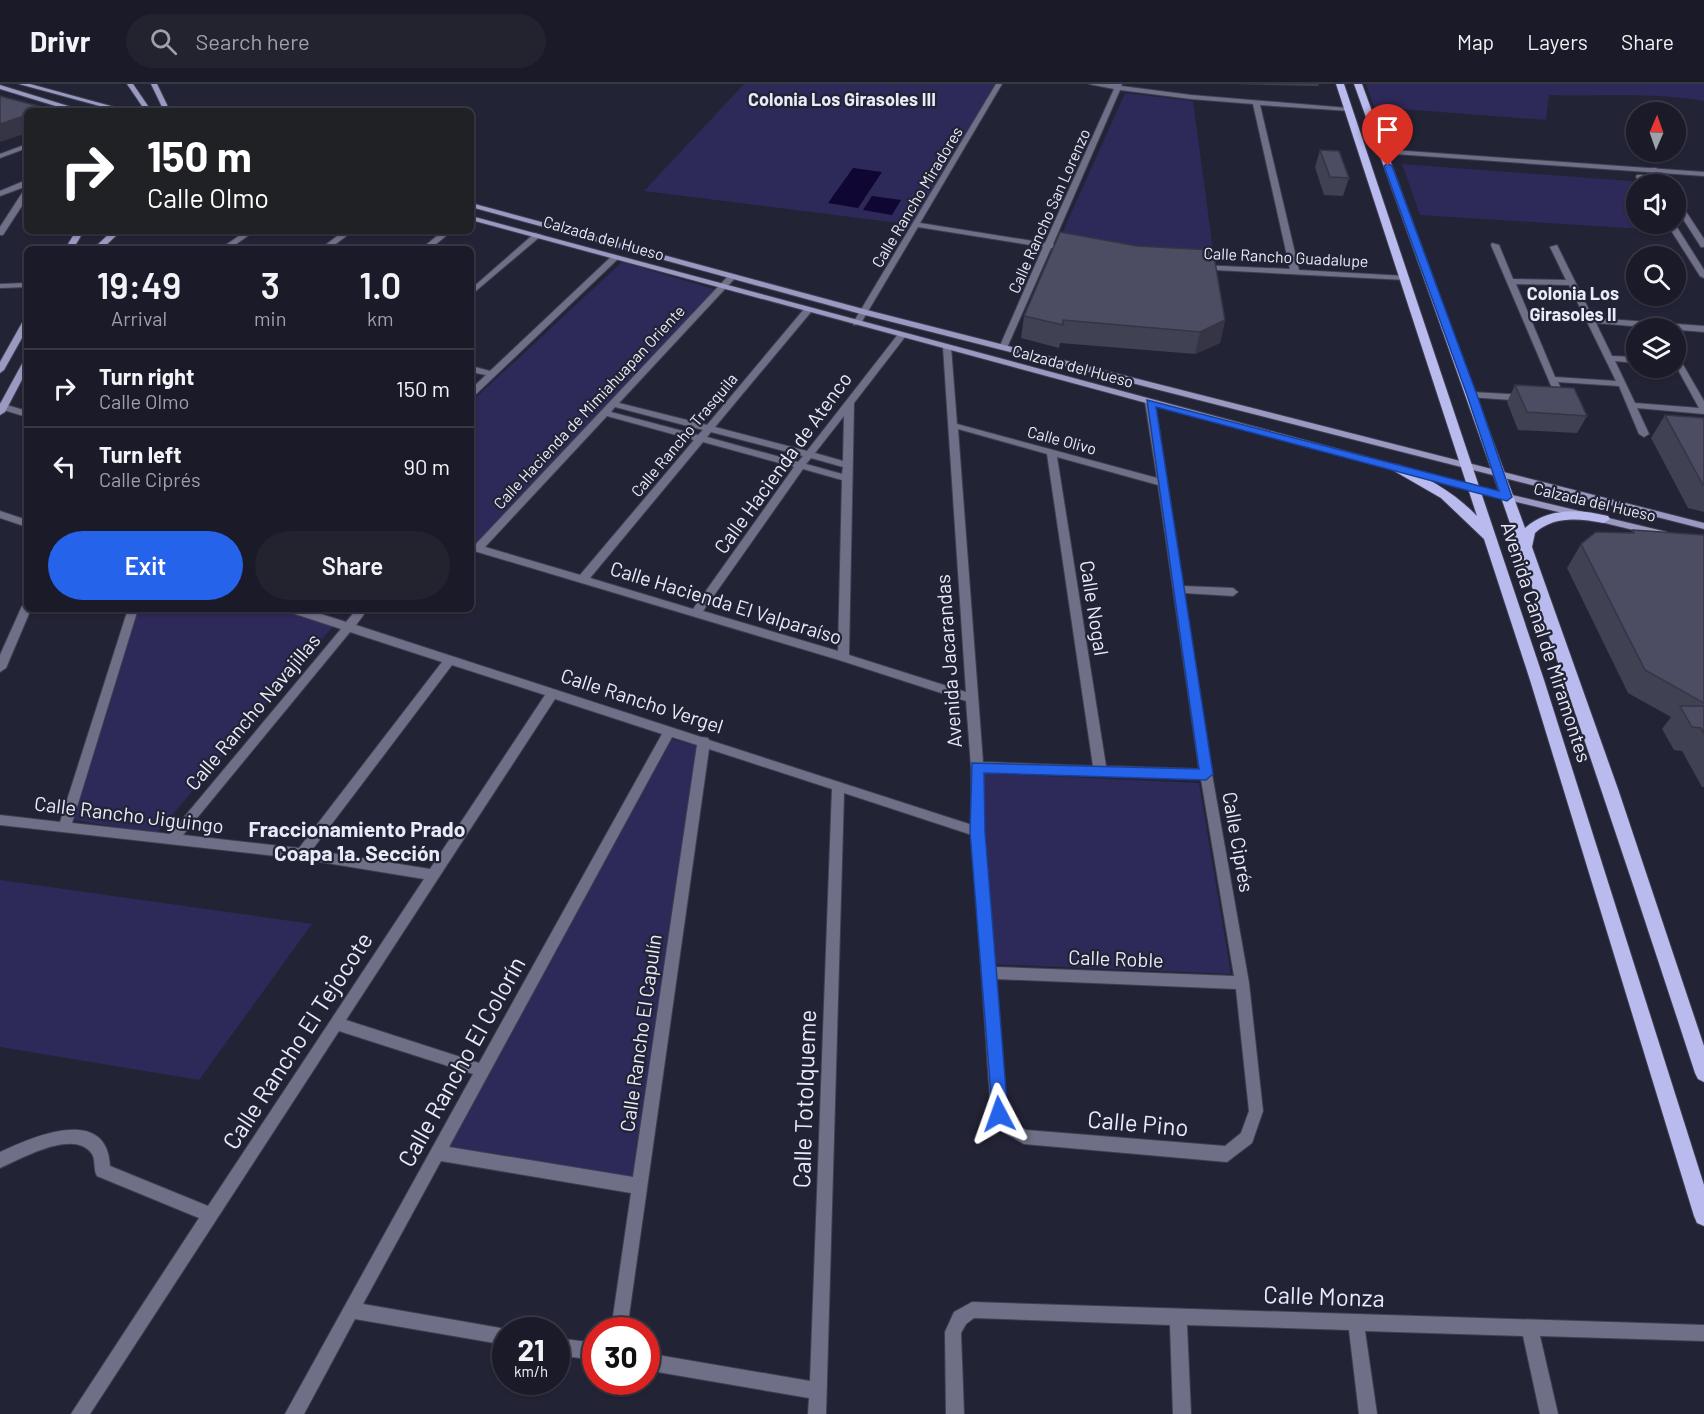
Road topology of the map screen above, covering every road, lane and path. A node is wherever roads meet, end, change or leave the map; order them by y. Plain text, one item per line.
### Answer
1 (22, 84) edge
2 (130, 84) edge
3 (999, 84) edge
4 (1092, 84) edge
5 (1340, 84) edge
6 (1358, 84) edge
7 (158, 85) edge
8 (1118, 86) edge
9 (0, 87) edge
10 (1256, 103) junction
11 (69, 108) edge
12 (111, 108) edge
13 (146, 108) edge
14 (166, 108) edge
15 (1348, 110) junction
16 (24, 147) edge
17 (1383, 154) junction
18 (0, 156) edge
19 (1653, 170) junction
20 (1656, 174) edge
21 (1704, 174) edge
22 (1626, 179) edge
23 (1686, 182) edge
24 (1704, 182) edge
25 (24, 184) edge
26 (0, 194) edge
27 (24, 197) edge
28 (474, 206) edge
29 (1686, 218) edge
30 (474, 219) edge
31 (916, 225) junction
32 (0, 233) edge
33 (114, 234) edge
34 (246, 234) edge
35 (345, 234) edge
36 (444, 234) edge
37 (538, 235) junction
38 (1495, 245) dead end
39 (1704, 245) edge
40 (100, 246) edge
41 (228, 246) edge
42 (328, 246) edge
43 (429, 246) edge
44 (1048, 246) junction
45 (1554, 247) dead end
46 (1686, 249) joint
47 (1704, 250) edge
48 (1084, 252) edge
49 (616, 257) junction
50 (1188, 267) edge
51 (1295, 272) junction
52 (733, 276) junction
53 (1704, 276) edge
54 (1405, 278) junction
55 (1510, 281) junction
56 (1572, 283) junction
57 (24, 285) edge
58 (0, 286) edge
59 (722, 287) junction
60 (474, 290) edge
61 (808, 310) junction
62 (864, 312) junction
63 (1591, 320) junction
64 (857, 323) junction
65 (24, 326) edge
66 (1704, 329) edge
67 (902, 335) junction
68 (947, 348) junction
69 (1004, 348) junction
70 (1610, 358) junction
71 (1626, 359) edge
72 (24, 368) edge
73 (0, 370) edge
74 (474, 370) edge
75 (492, 374) junction
76 (1686, 377) edge
77 (1552, 379) junction
78 (474, 382) edge
79 (481, 384) junction
80 (1623, 384) junction
81 (474, 391) edge
82 (1472, 395) junction
83 (849, 402) junction
84 (1150, 402) junction
85 (614, 404) junction
86 (1630, 405) junction
87 (1, 410) edge
88 (1704, 410) edge
89 (605, 413) junction
90 (24, 414) edge
91 (952, 425) junction
92 (708, 429) junction
93 (1644, 435) dead end
94 (700, 439) junction
95 (1052, 453) junction
96 (808, 455) junction
97 (848, 465) junction
98 (800, 466) junction
99 (1395, 468) junction
100 (1467, 468) junction
101 (1501, 476) junction
102 (846, 478) junction
103 (1163, 483) junction
104 (1474, 489) junction
105 (1507, 497) junction
106 (0, 514) edge
107 (1604, 519) junction
108 (24, 523) edge
109 (1704, 526) edge
110 (1673, 537) edge
111 (475, 547) edge
112 (1525, 549) junction
113 (1496, 555) junction
114 (583, 579) junction
115 (1179, 589) junction
116 (1233, 592) dead end
117 (24, 612) edge
118 (132, 612) edge
119 (303, 612) edge
120 (361, 612) edge
121 (696, 614) junction
122 (349, 626) junction
123 (843, 657) junction
124 (450, 659) junction
125 (0, 668) edge
126 (553, 693) junction
127 (970, 698) junction
128 (669, 731) junction
129 (704, 741) junction
130 (977, 767) junction
131 (1101, 769) junction
132 (1206, 774) junction
133 (838, 786) junction
134 (0, 820) edge
135 (64, 828) junction
136 (978, 832) junction
137 (172, 840) junction
138 (302, 854) junction
139 (432, 875) junction
140 (989, 973) junction
141 (1242, 983) junction
142 (337, 1024) junction
143 (483, 1071) junction
144 (1704, 1073) edge
145 (1256, 1111) joint
146 (999, 1114) joint
147 (438, 1153) junction
148 (0, 1160) edge
149 (638, 1186) junction
150 (211, 1215) junction
151 (1704, 1216) edge
152 (351, 1310) junction
153 (1178, 1315) junction
154 (621, 1317) edge
155 (1356, 1323) junction
156 (1530, 1328) junction
157 (1704, 1333) edge
158 (492, 1335) edge
159 (660, 1363) edge
160 (818, 1391) junction
161 (80, 1414) edge
162 (294, 1414) edge
163 (817, 1414) edge
164 (955, 1414) edge
165 (1182, 1414) edge
166 (1368, 1414) edge
167 (1549, 1414) edge

1 - 12 main road
2 - 13 main road
3 - 31 street, Calle Rancho Miradores
4 - 8 street
5 - 15 main road, Avenida Canal de Miramontes
6 - 17 main road, Avenida Canal de Miramontes
7 - 14 main road
8 - 10 street
8 - 44 street, Calle Rancho San Lorenzo
9 - 11 main road
10 - 15 street
10 - 51 street
15 - 54 main road, Avenida Canal de Miramontes
16 - 18 street
17 - 19 street
17 - 22 street
17 - 82 main road, Avenida Canal de Miramontes
19 - 20 street
19 - 21 street
23 - 24 street
25 - 26 street
27 - 32 street
28 - 52 main road, Calzada del Hueso
29 - 39 street
30 - 37 main road, Calzada del Hueso
31 - 44 street
31 - 62 street, Calle Rancho Miradores
33 - 40 main road
34 - 41 street
35 - 42 street
36 - 43 street
37 - 49 main road, Calzada del Hueso
37 - 60 street
38 - 55 street
44 - 48 street
44 - 69 street, Calle Rancho San Lorenzo
45 - 56 street
46 - 47 street
46 - 53 street
49 - 59 main road, Calzada del Hueso
49 - 75 street
50 - 51 street, Calle Rancho Guadalupe
51 - 54 street, Calle Rancho Guadalupe
52 - 59 street, Calle Hacienda de Mimiahuapan Oriente
52 - 62 main road, Calzada del Hueso
54 - 100 main road, Avenida Canal de Miramontes
55 - 56 street
55 - 77 street
56 - 63 street
57 - 58 street
59 - 61 main road, Calzada del Hueso
59 - 85 street, Calle Hacienda de Mimiahuapan Oriente
61 - 64 main road, Calzada del Hueso
61 - 92 street, Calle Rancho Trasquila
62 - 64 street, Calle Rancho Miradores
62 - 69 main road, Calzada del Hueso
63 - 66 street
63 - 70 street
64 - 67 main road, Calzada del Hueso
65 - 73 main road
67 - 68 main road, Calzada del Hueso
67 - 83 street, Calle Hacienda de Atenco
68 - 84 main road, Calzada del Hueso
68 - 91 street, Avenida Jacarandas
69 - 100 main road, Calzada del Hueso
70 - 71 street
70 - 80 street
72 - 87 main road
74 - 75 street
75 - 79 street
76 - 88 street
77 - 80 street
77 - 82 street
78 - 79 street
79 - 81 street
80 - 86 street
82 - 101 main road, Avenida Canal de Miramontes
83 - 96 street, Calle Hacienda de Atenco
83 - 97 street
84 - 99 main road, Calzada del Hueso
84 - 103 street, Calle Ciprés
85 - 89 street, Calle Hacienda de Mimiahuapan Oriente
85 - 92 street
86 - 88 street
86 - 93 street
87 - 90 street
89 - 94 street
89 - 111 street, Calle Hacienda de Mimiahuapan Oriente
91 - 95 street, Calle Olivo
91 - 127 street, Avenida Jacarandas
92 - 94 street, Calle Rancho Trasquila
92 - 96 street
94 - 98 street
94 - 114 street, Calle Rancho Trasquila
95 - 103 street, Calle Olivo
95 - 131 street, Calle Nogal
96 - 97 street
96 - 98 street, Calle Hacienda de Atenco
97 - 102 street
98 - 102 street
98 - 121 street, Calle Hacienda de Atenco
99 - 104 main road, Calzada del Hueso
99 - 113 main road
100 - 101 main road, Calzada del Hueso
100 - 104 main road, Avenida Canal de Miramontes
101 - 105 main road, Avenida Canal de Miramontes
101 - 109 main road, Calzada del Hueso
102 - 123 street
103 - 115 street, Calle Ciprés
104 - 105 main road, Calzada del Hueso
104 - 113 main road, Avenida Canal de Miramontes
105 - 107 main road, Calzada del Hueso
105 - 112 main road, Avenida Canal de Miramontes
106 - 108 street
107 - 110 main road, Calzada del Hueso
107 - 112 main road
111 - 114 street, Calle Hacienda El Valparaíso
112 - 144 main road, Avenida Canal de Miramontes
113 - 151 main road, Avenida Canal de Miramontes
114 - 121 street, Calle Hacienda El Valparaíso
115 - 116 street
115 - 132 street, Calle Ciprés
117 - 125 street
118 - 135 street
119 - 122 street, Calle Rancho Vergel
120 - 122 street, Calle Rancho Navajillas
121 - 123 street, Calle Hacienda El Valparaíso
122 - 124 street, Calle Rancho Vergel
122 - 137 street, Calle Rancho Navajillas
123 - 127 street, Calle Hacienda El Valparaíso
124 - 126 street, Calle Rancho Vergel
124 - 138 street
126 - 128 street, Calle Rancho Vergel
126 - 139 street, Calle Rancho El Tejocote
127 - 130 street, Avenida Jacarandas
128 - 129 street, Calle Rancho Vergel
128 - 143 street, Calle Rancho El Colorín
129 - 133 street, Calle Rancho Vergel
129 - 149 street, Calle Rancho El Capulín
130 - 131 street
130 - 136 street, Avenida Jacarandas
131 - 132 street
132 - 141 street, Calle Ciprés
133 - 136 street, Calle Rancho Vergel
133 - 160 street, Calle Totolqueme
134 - 135 street, Calle Rancho Jiguingo
135 - 137 street, Calle Rancho Jiguingo
136 - 140 street, Avenida Jacarandas
137 - 138 street, Calle Rancho Jiguingo
138 - 139 street, Calle Rancho Jiguingo
139 - 142 street, Calle Rancho El Tejocote
140 - 141 street, Calle Roble
140 - 146 street, Avenida Jacarandas
141 - 145 street, Calle Ciprés
142 - 143 street
142 - 150 street, Calle Rancho El Tejocote
143 - 147 street, Calle Rancho El Colorín
145 - 146 street, Calle Pino
147 - 149 street
147 - 152 street, Calle Rancho El Colorín
148 - 150 street
149 - 154 street, Calle Rancho El Capulín
150 - 161 street, Calle Rancho El Tejocote
152 - 158 street
152 - 162 street, Calle Rancho El Colorín
153 - 155 street, Calle Monza
153 - 164 street, Calle Monza
153 - 165 street
155 - 156 street, Calle Monza
155 - 166 street
156 - 157 street, Calle Monza
156 - 167 street
159 - 160 street
160 - 163 street, Calle Totolqueme

